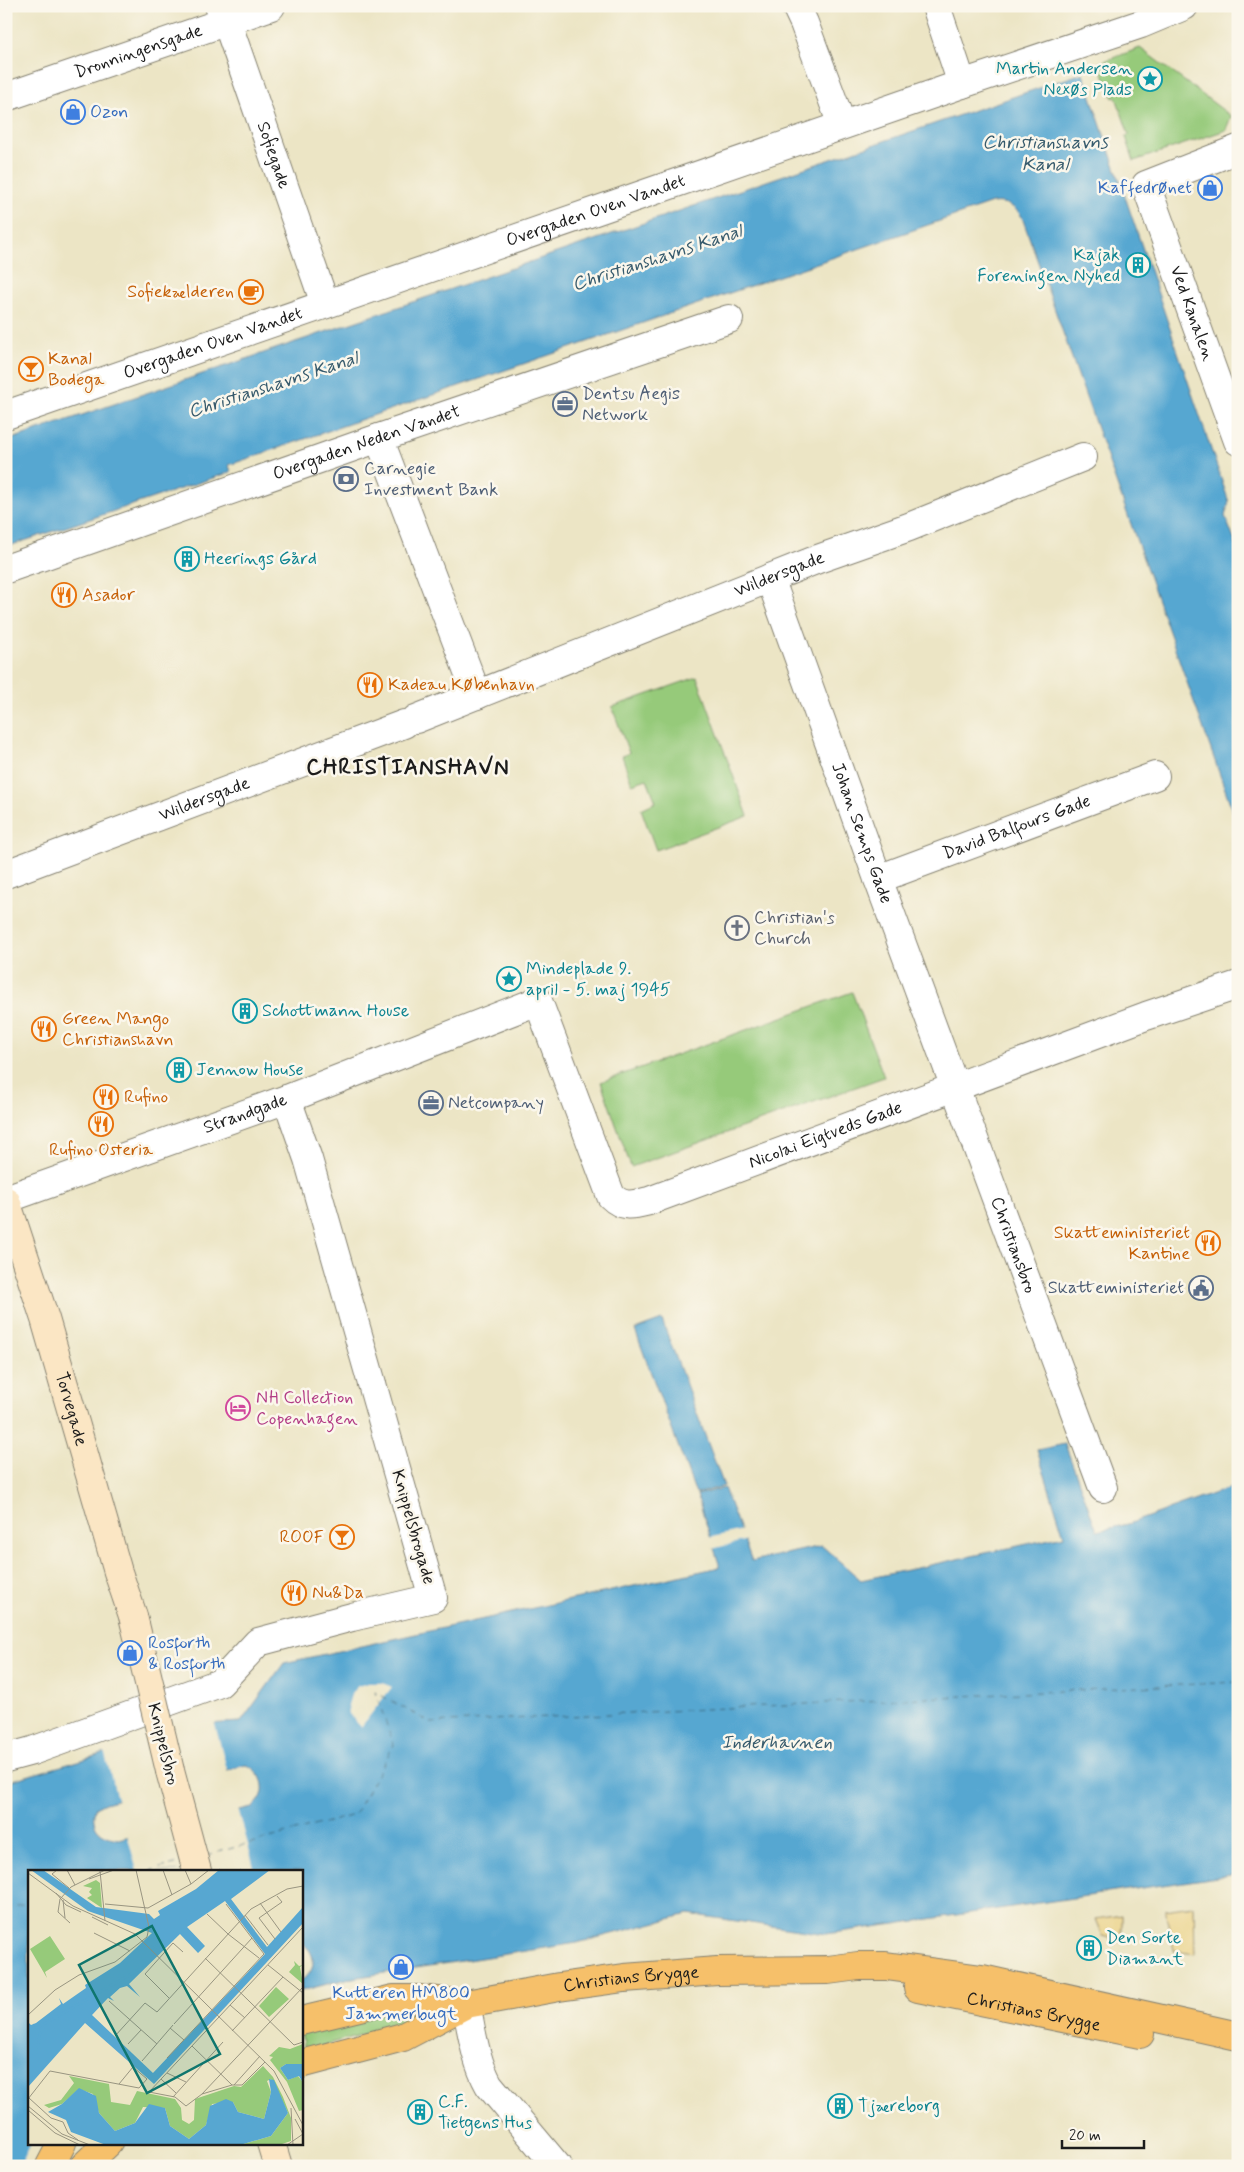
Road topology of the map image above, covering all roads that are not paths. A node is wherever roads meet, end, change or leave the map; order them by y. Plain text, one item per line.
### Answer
1 (271, 6) edge
2 (796, 6) edge
3 (936, 6) edge
4 (1184, 6) edge
5 (223, 14) edge
6 (962, 84) junction
7 (6, 97) edge
8 (842, 125) junction
9 (1238, 150) edge
10 (325, 304) junction
11 (729, 319) dead end
12 (6, 414) edge
13 (379, 438) junction
14 (1238, 442) edge
15 (1083, 457) dead end
16 (6, 570) edge
17 (770, 578) junction
18 (477, 695) junction
19 (1155, 776) dead end
20 (6, 874) edge
21 (878, 879) junction
22 (1238, 985) edge
23 (538, 1001) joint
24 (955, 1088) junction
25 (287, 1099) junction
26 (6, 1200) edge
27 (1103, 1488) dead end
28 (133, 1616) joint
29 (6, 1758) edge
30 (197, 1870) edge
31 (828, 1970) junction
32 (466, 2004) junction
33 (302, 2021) edge
34 (1238, 2036) edge
35 (1238, 2053) edge
36 (302, 2064) edge
37 (61, 2144) edge
38 (50, 2166) edge
39 (557, 2166) edge

1 - 5 street, Dronningensgade
2 - 8 street
3 - 6 street
4 - 6 street, Overgaden Oven Vandet
5 - 7 street, Dronningensgade
5 - 10 street, Sofiegade
6 - 8 street, Overgaden Oven Vandet
8 - 10 street, Overgaden Oven Vandet
9 - 14 street, Ved Kanalen
10 - 12 street, Overgaden Oven Vandet
11 - 13 street, Overgaden Neden Vandet
13 - 16 street, Overgaden Neden Vandet
13 - 18 street
15 - 17 street, Wildersgade
17 - 18 street, Wildersgade
17 - 21 street, Johan Semps Gade
18 - 20 street, Wildersgade
19 - 21 street, David Balfours Gade
21 - 24 street, Johan Semps Gade
22 - 24 street, Nicolai Eigtveds Gade
23 - 24 street, Nicolai Eigtveds Gade
23 - 25 street, Strandgade
24 - 27 street, Christiansbro
25 - 26 street, Strandgade
25 - 29 street, Knippelsbrogade
26 - 28 street, Torvegade
28 - 30 street, Knippelsbro, bridge
31 - 32 main road, Christians Brygge
31 - 34 main road, Christians Brygge
31 - 35 main road, Christians Brygge
32 - 33 main road, Christians Brygge
32 - 36 main road, Christians Brygge
32 - 39 street
37 - 38 main road

